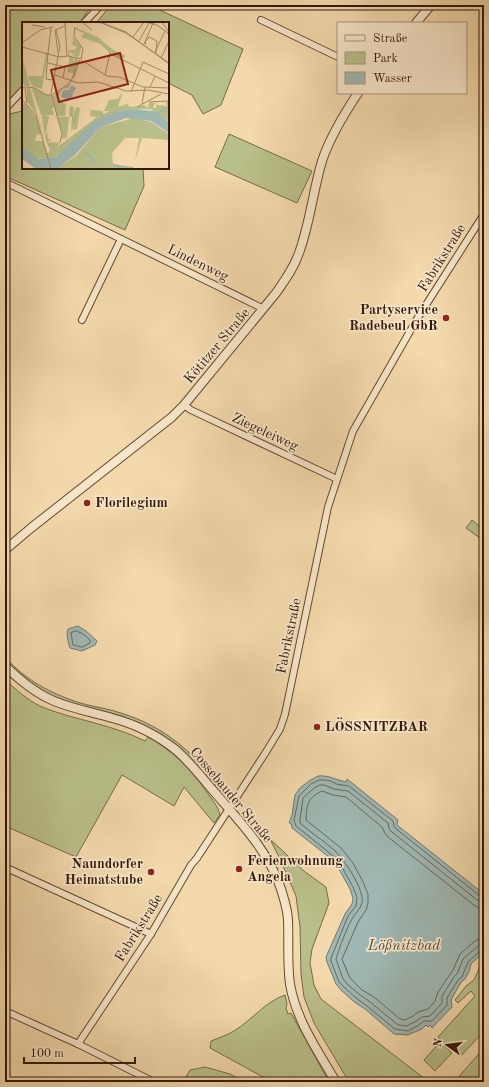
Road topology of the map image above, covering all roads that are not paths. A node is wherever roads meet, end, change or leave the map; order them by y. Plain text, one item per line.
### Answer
1 (101, 5) edge
2 (431, 5) edge
3 (261, 20) dead end
4 (85, 22) edge
5 (417, 22) edge
6 (337, 57) edge
7 (22, 91) edge
8 (357, 94) edge
9 (5, 109) edge
10 (5, 182) edge
11 (484, 214) edge
12 (121, 239) junction
13 (264, 309) junction
14 (82, 320) dead end
15 (184, 405) junction
16 (337, 479) junction
17 (5, 550) edge
18 (5, 666) edge
19 (229, 810) junction
20 (5, 869) edge
21 (151, 934) junction
22 (5, 1011) edge
23 (78, 1044) junction
24 (154, 1082) edge
25 (336, 1082) edge

1 - 4 street
2 - 5 street
3 - 6 street
7 - 9 street
8 - 13 street, Kötitzer Straße
10 - 12 street, Lindenweg
11 - 16 street, Fabrikstraße
12 - 13 street, Lindenweg
12 - 14 street
13 - 15 street, Kötitzer Straße
15 - 16 street, Ziegeleiweg
15 - 17 street, Kötitzer Straße
16 - 19 street, Fabrikstraße
18 - 19 street, Cossebauder Straße
19 - 21 street, Fabrikstraße
19 - 25 street, Cossebauder Straße
20 - 21 street
21 - 23 street, Fabrikstraße
22 - 23 street
23 - 24 street

